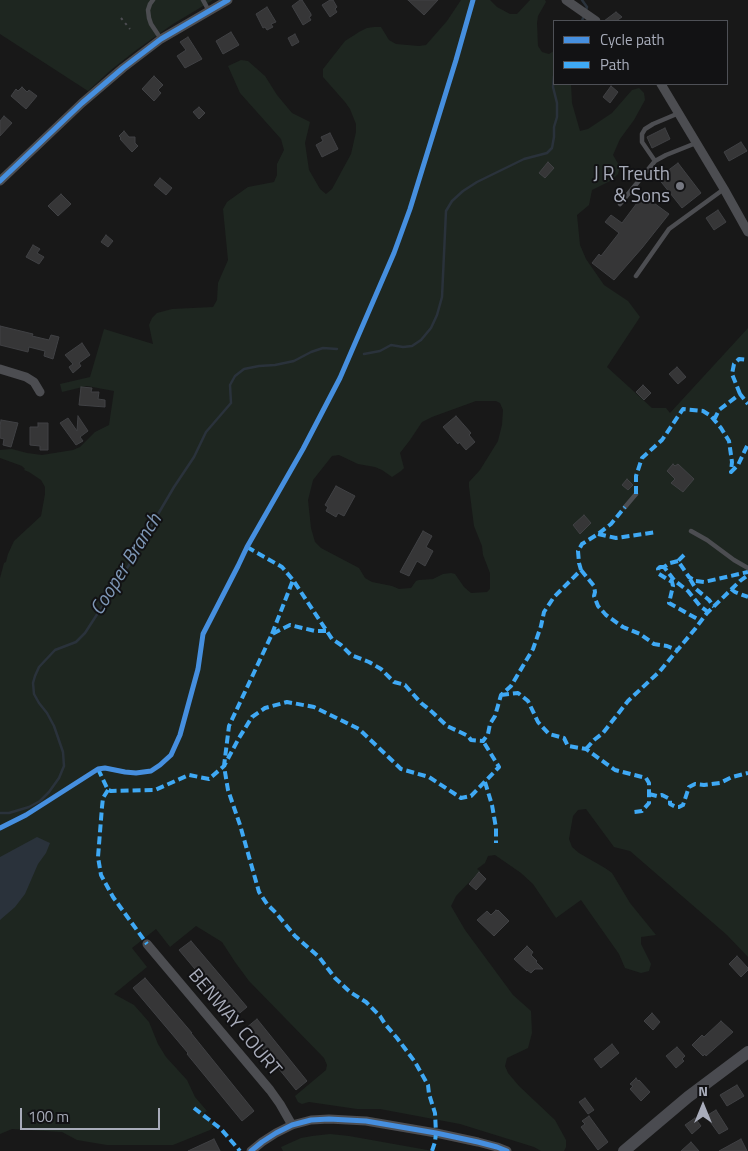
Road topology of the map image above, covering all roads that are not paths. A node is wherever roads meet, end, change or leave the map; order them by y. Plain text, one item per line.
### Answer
1 (153, 0) edge
2 (202, 0) edge
3 (228, 0) edge
4 (566, 0) edge
5 (209, 11) junction
6 (588, 16) edge
7 (162, 38) junction
8 (661, 85) edge
9 (679, 113) junction
10 (696, 143) junction
11 (655, 161) junction
12 (0, 181) edge
13 (724, 189) junction
14 (620, 204) dead end
15 (748, 232) edge
16 (636, 276) dead end
17 (0, 370) edge
18 (40, 392) dead end
19 (636, 494) dead end
20 (625, 507) dead end
21 (691, 531) dead end
22 (748, 568) edge
23 (147, 944) dead end
24 (748, 1052) edge
25 (292, 1125) junction
26 (251, 1151) edge
27 (507, 1151) edge
28 (624, 1151) edge

1 - 7 lane
2 - 5 lane
3 - 5 street
4 - 6 street
5 - 7 street
7 - 12 street
8 - 9 street
9 - 10 street
9 - 11 lane
10 - 11 lane
10 - 13 street
11 - 14 lane
13 - 15 street
13 - 16 lane
17 - 18 street
19 - 20 lane
21 - 22 lane
23 - 25 street, BENWAY COURT
24 - 28 street
25 - 26 street
25 - 27 street

